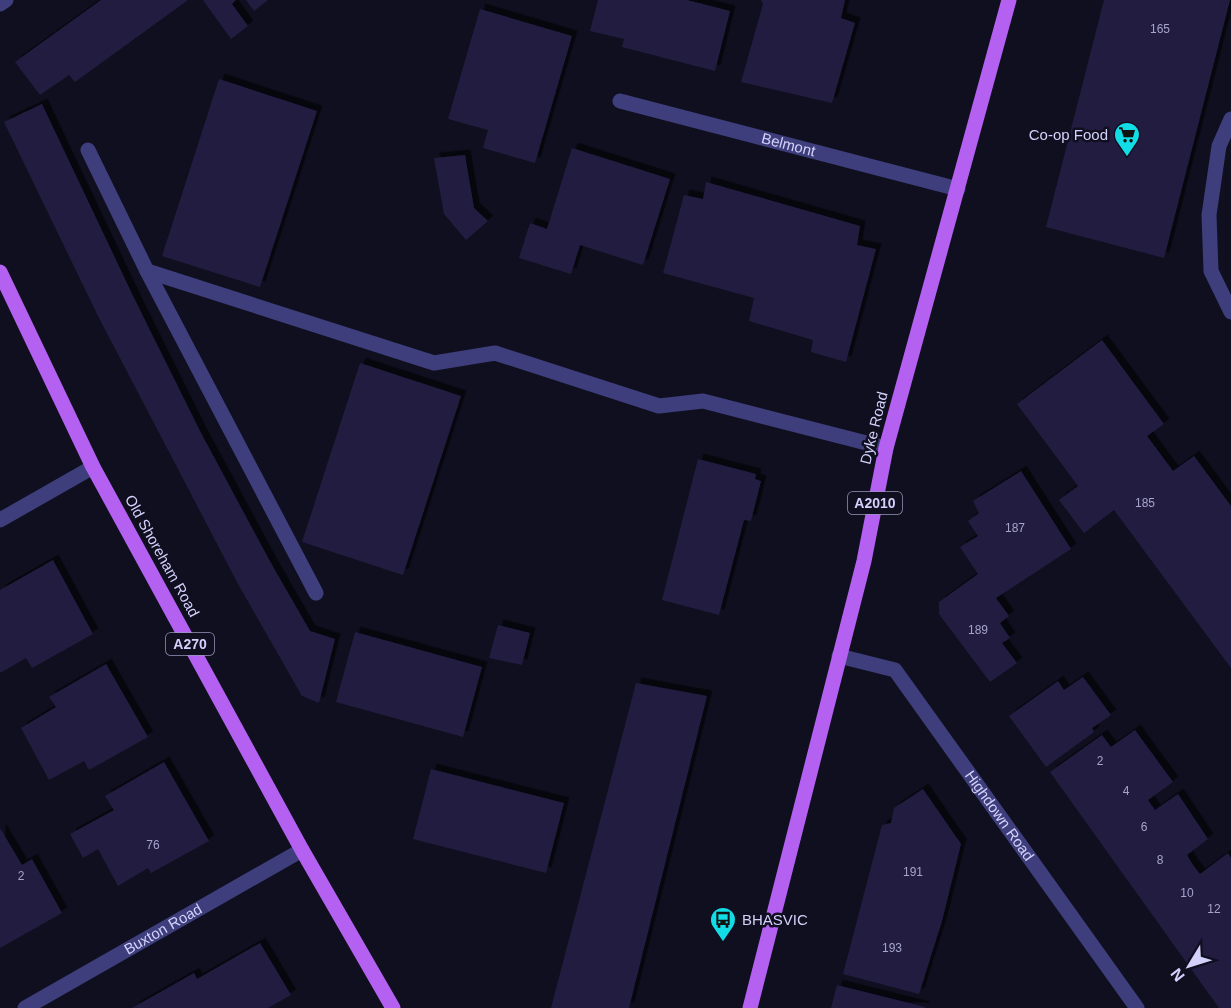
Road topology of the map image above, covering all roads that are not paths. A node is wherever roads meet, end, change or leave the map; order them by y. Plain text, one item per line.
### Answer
1 (6, 0) edge
2 (1009, 0) edge
3 (0, 4) edge
4 (620, 101) dead end
5 (1231, 119) edge
6 (88, 150) dead end
7 (958, 189) junction
8 (147, 271) junction
9 (0, 272) edge
10 (1231, 312) edge
11 (886, 448) junction
12 (93, 467) junction
13 (0, 520) edge
14 (316, 593) dead end
15 (839, 656) junction
16 (302, 850) junction
17 (25, 1008) edge
18 (393, 1008) edge
19 (750, 1008) edge
20 (1137, 1008) edge

1 - 3 street
2 - 7 main road, Dyke Road / A2010
4 - 7 street, Belmont
5 - 10 street
6 - 8 street
7 - 11 main road, Dyke Road / A2010
8 - 11 street
8 - 14 street
9 - 12 main road, Old Shoreham Road / A270
11 - 15 main road, Dyke Road / A2010
12 - 13 street
12 - 16 main road, Old Shoreham Road / A270
15 - 19 main road, Dyke Road / A2010
15 - 20 street, Highdown Road
16 - 17 street, Buxton Road
16 - 18 main road, Old Shoreham Road / A270

